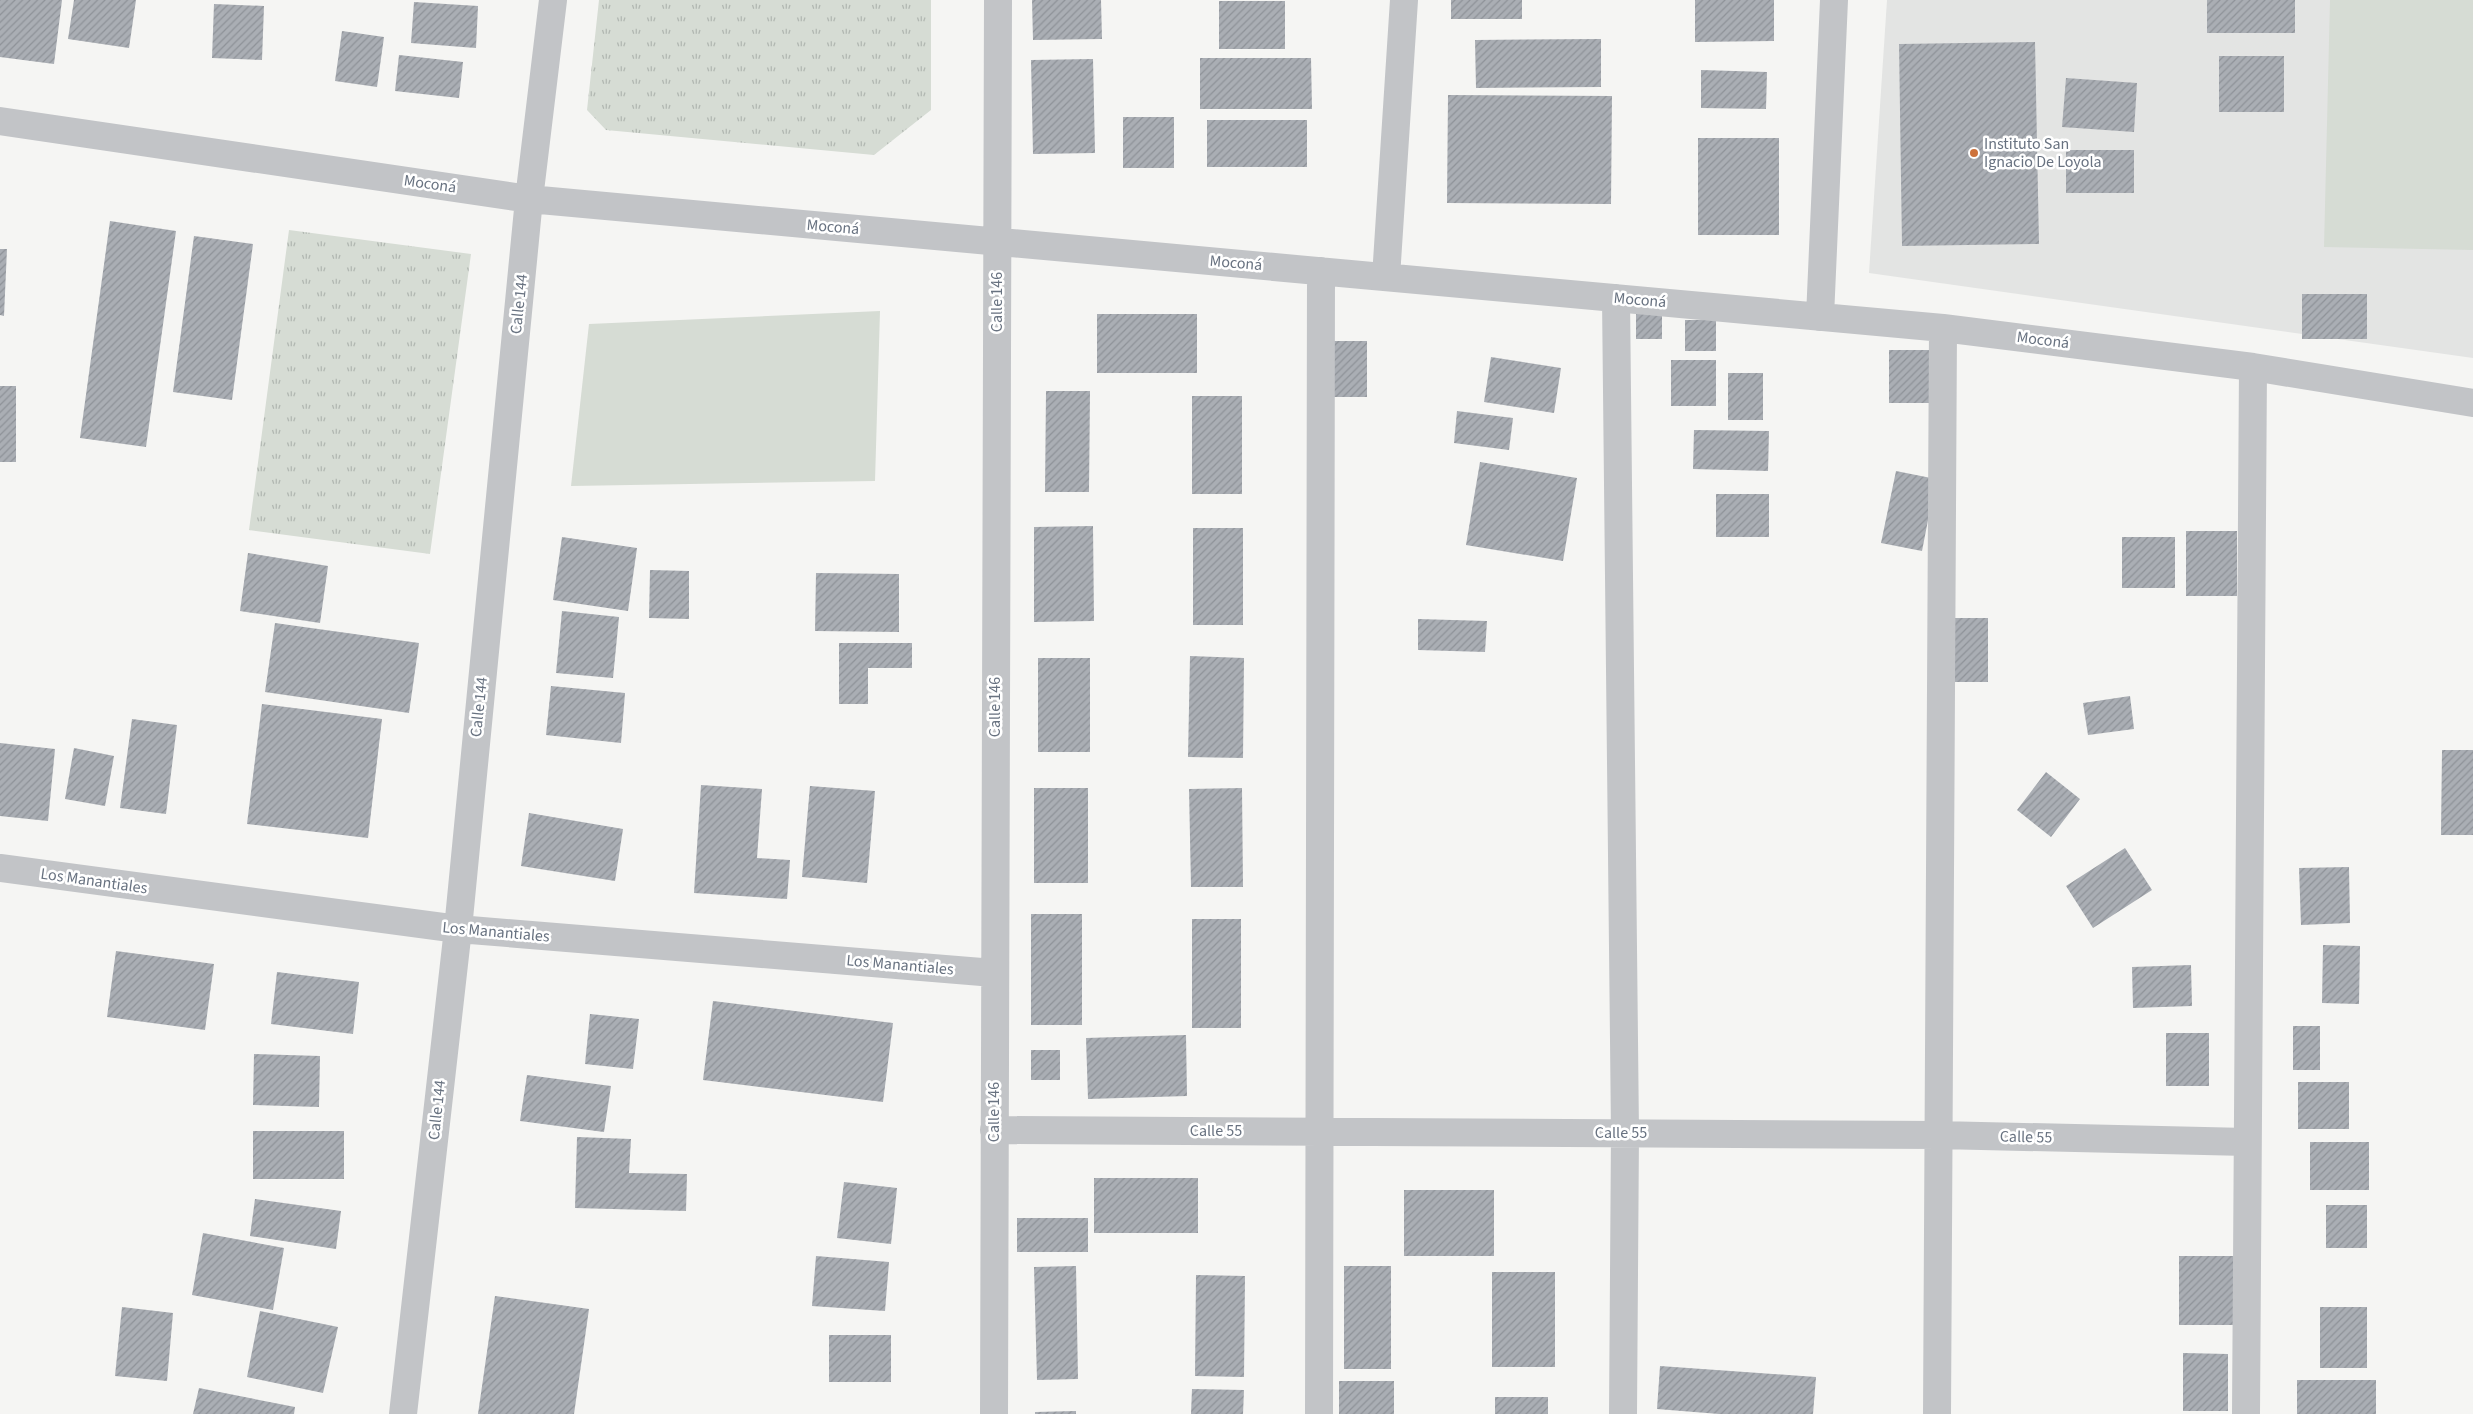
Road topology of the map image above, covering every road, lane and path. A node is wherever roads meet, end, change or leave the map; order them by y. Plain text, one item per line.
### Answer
1 (553, 0) edge
2 (998, 0) edge
3 (1404, 0) edge
4 (1834, 0) edge
5 (0, 121) edge
6 (529, 199) junction
7 (997, 242) junction
8 (1321, 271) junction
9 (1386, 277) junction
10 (1616, 298) junction
11 (1820, 317) junction
12 (1943, 328) junction
13 (2252, 367) junction
14 (2473, 403) edge
15 (0, 868) edge
16 (458, 929) junction
17 (994, 973) junction
18 (994, 1130) junction
19 (1320, 1131) junction
20 (1625, 1133) junction
21 (1938, 1135) junction
22 (2247, 1142) junction
23 (403, 1414) edge
24 (994, 1414) edge
25 (1319, 1414) edge
26 (1623, 1414) edge
27 (1937, 1414) edge
28 (2246, 1414) edge

1 - 6 street, Calle 144
2 - 7 street, Calle 146
3 - 9 street
4 - 11 street
5 - 6 street, Moconá
6 - 7 street, Moconá
6 - 16 street, Calle 144
7 - 8 street, Moconá
7 - 17 street, Calle 146
8 - 9 street, Moconá
8 - 19 street
9 - 10 street, Moconá
10 - 11 street, Moconá
10 - 20 street
11 - 12 street, Moconá
12 - 13 street, Moconá
12 - 21 street
13 - 14 street, Moconá
13 - 22 street
15 - 16 street, Los Manantiales
16 - 17 street, Los Manantiales
16 - 23 street, Calle 144
17 - 18 street, Calle 146
18 - 19 street, Calle 55
18 - 24 street, Calle 146
19 - 20 street, Calle 55
19 - 25 street
20 - 21 street, Calle 55
20 - 26 street
21 - 22 street, Calle 55
21 - 27 street
22 - 28 street

